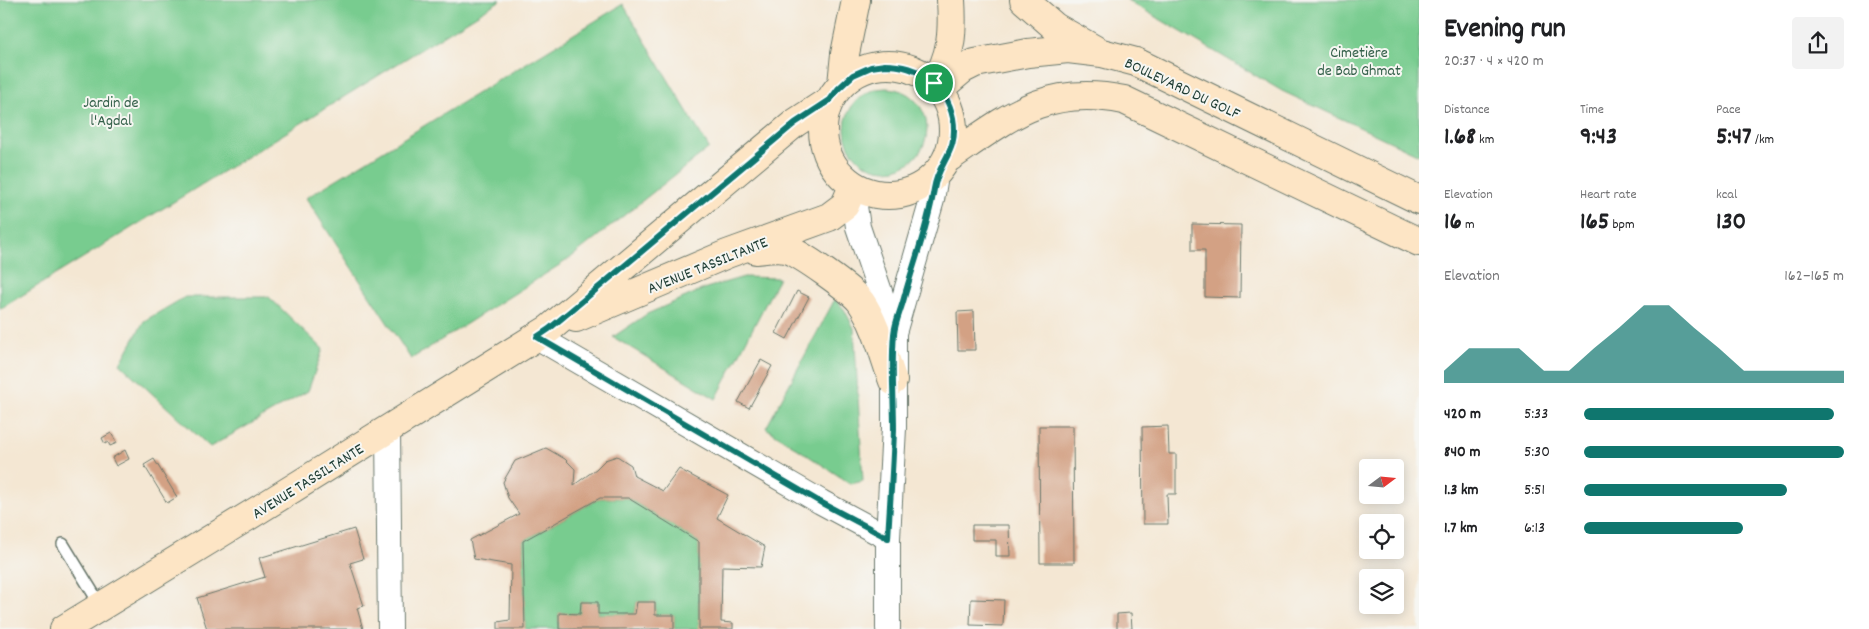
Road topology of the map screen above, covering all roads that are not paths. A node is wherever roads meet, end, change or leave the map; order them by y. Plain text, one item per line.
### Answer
1 (856, 0) edge
2 (951, 0) edge
3 (1024, 0) edge
4 (1102, 53) junction
5 (936, 86) junction
6 (836, 92) junction
7 (942, 167) junction
8 (857, 188) junction
9 (1419, 200) edge
10 (1419, 242) edge
11 (727, 254) junction
12 (543, 333) junction
13 (894, 333) junction
14 (893, 381) junction
15 (388, 429) junction
16 (888, 538) junction
17 (63, 544) dead end
18 (101, 606) junction
19 (64, 629) edge
20 (390, 629) edge
21 (888, 629) edge

1 - 6 main road
2 - 5 main road
3 - 4 main road
4 - 5 main road, BOULEVARD DU GOLF
4 - 9 main road, BOULEVARD DU GOLF
5 - 6 main road
5 - 7 main road
6 - 8 main road
6 - 12 main road, AVENUE TASSILTANTE
7 - 8 main road
7 - 10 main road
7 - 13 street
8 - 11 main road, AVENUE TASSILTANTE
8 - 13 street
11 - 12 main road, AVENUE TASSILTANTE
11 - 14 main road
12 - 15 main road, AVENUE TASSILTANTE
12 - 16 street
13 - 14 street
14 - 16 street
15 - 18 main road, AVENUE TASSILTANTE
15 - 20 street
16 - 21 street
17 - 18 lane
18 - 19 main road, AVENUE TASSILTANTE

